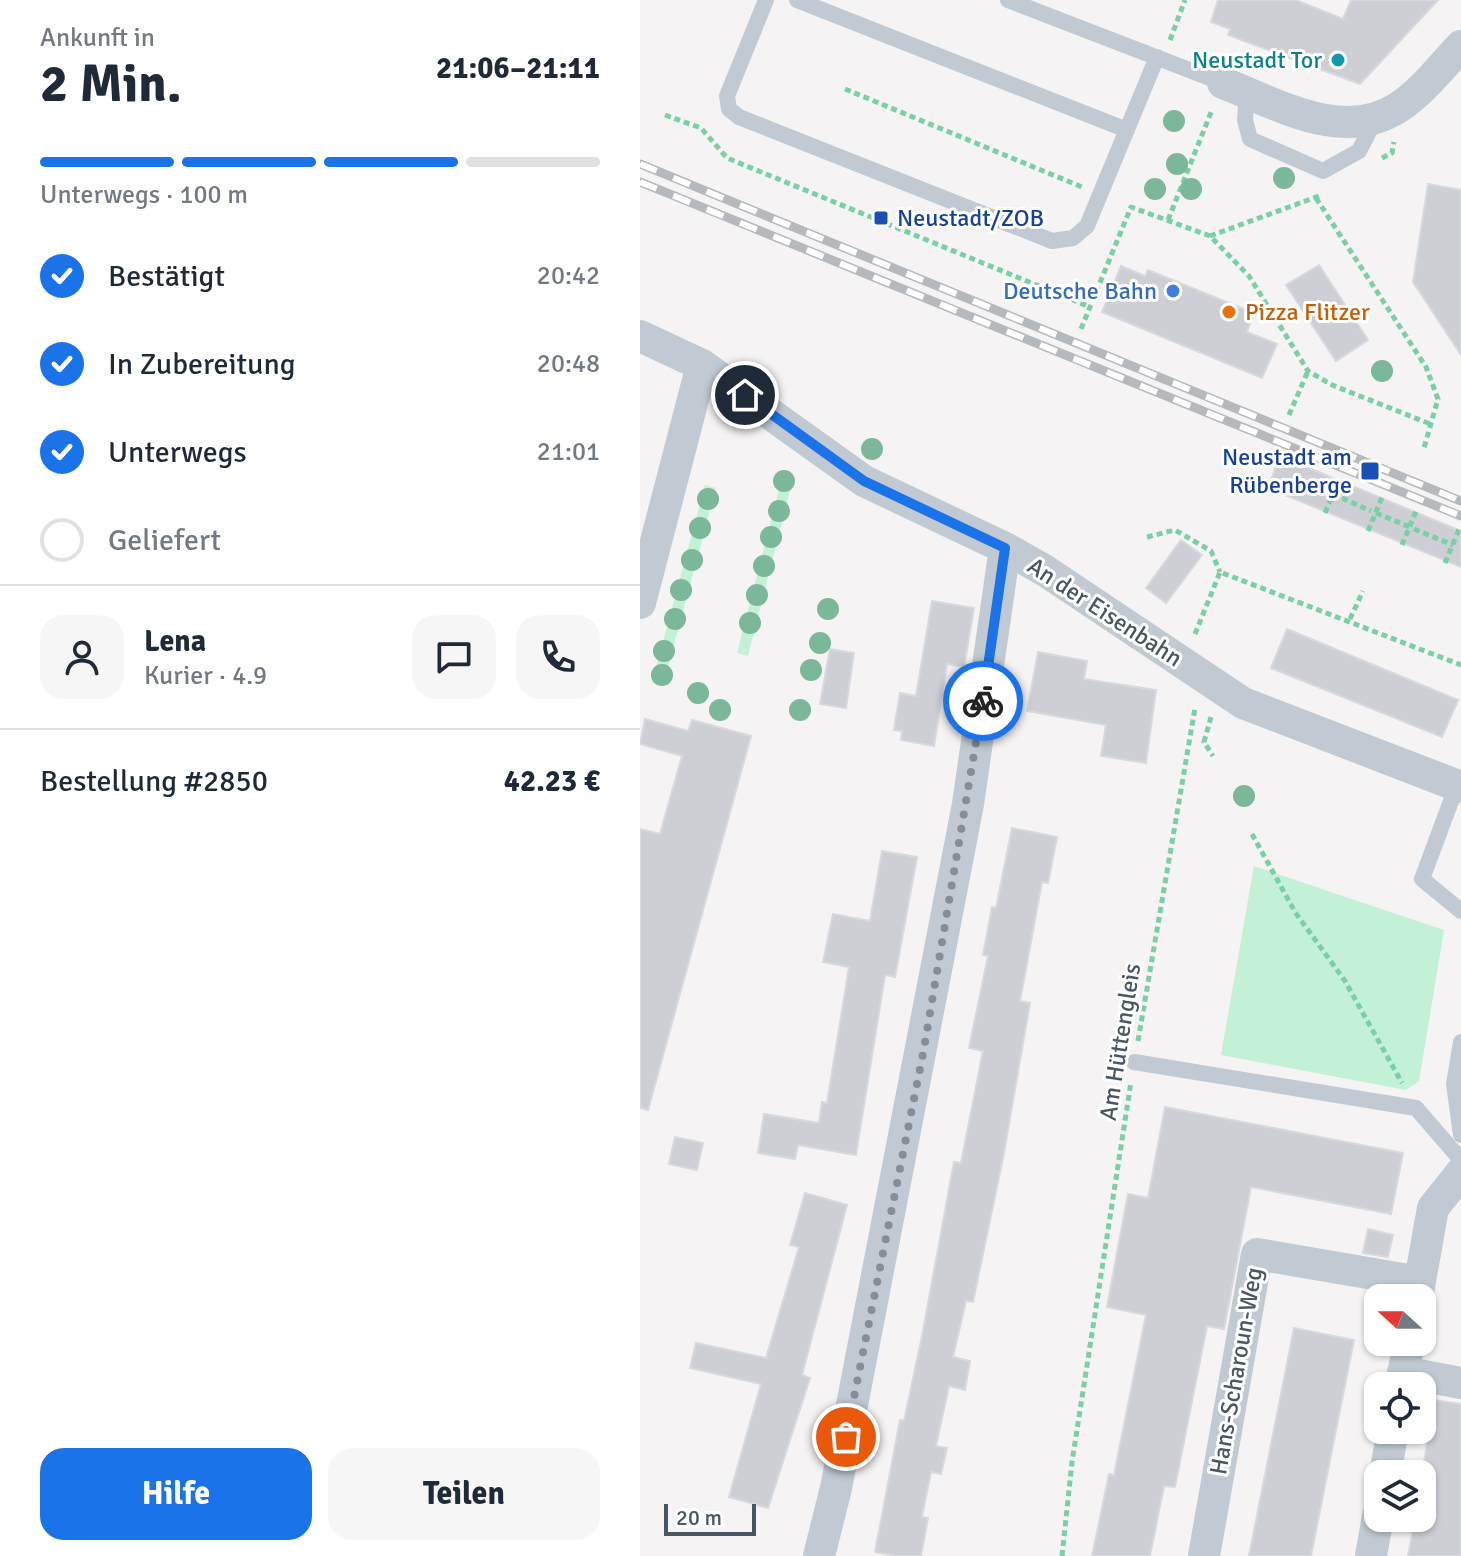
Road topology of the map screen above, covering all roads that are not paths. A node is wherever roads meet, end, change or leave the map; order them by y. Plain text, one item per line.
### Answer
1 (766, 0) edge
2 (797, 0) edge
3 (1008, 0) edge
4 (1461, 46) edge
5 (1160, 59) junction
6 (1235, 88) junction
7 (1376, 118) junction
8 (1127, 130) junction
9 (640, 336) edge
10 (702, 365) junction
11 (1005, 548) junction
12 (640, 603) edge
13 (1459, 786) edge
14 (1461, 911) edge
15 (1461, 1042) edge
16 (1134, 1062) road end
17 (1461, 1135) edge
18 (1461, 1160) edge
19 (1461, 1173) edge
20 (1391, 1284) edge
21 (1419, 1284) edge
22 (1404, 1367) edge
23 (1461, 1383) edge
24 (1375, 1532) edge
25 (819, 1556) edge
26 (1204, 1556) edge
27 (1371, 1556) edge

1 - 8 lane
2 - 8 lane
3 - 5 lane
4 - 7 street
5 - 6 lane
5 - 8 lane
6 - 7 street
6 - 7 lane
9 - 10 street, An der Eisenbahn
10 - 11 street, An der Eisenbahn
10 - 12 street
11 - 13 street, An der Eisenbahn
11 - 25 street
13 - 14 lane
15 - 17 lane
16 - 18 lane
19 - 21 street
20 - 26 street, Hans-Scharoun-Weg
22 - 23 street
24 - 27 street

